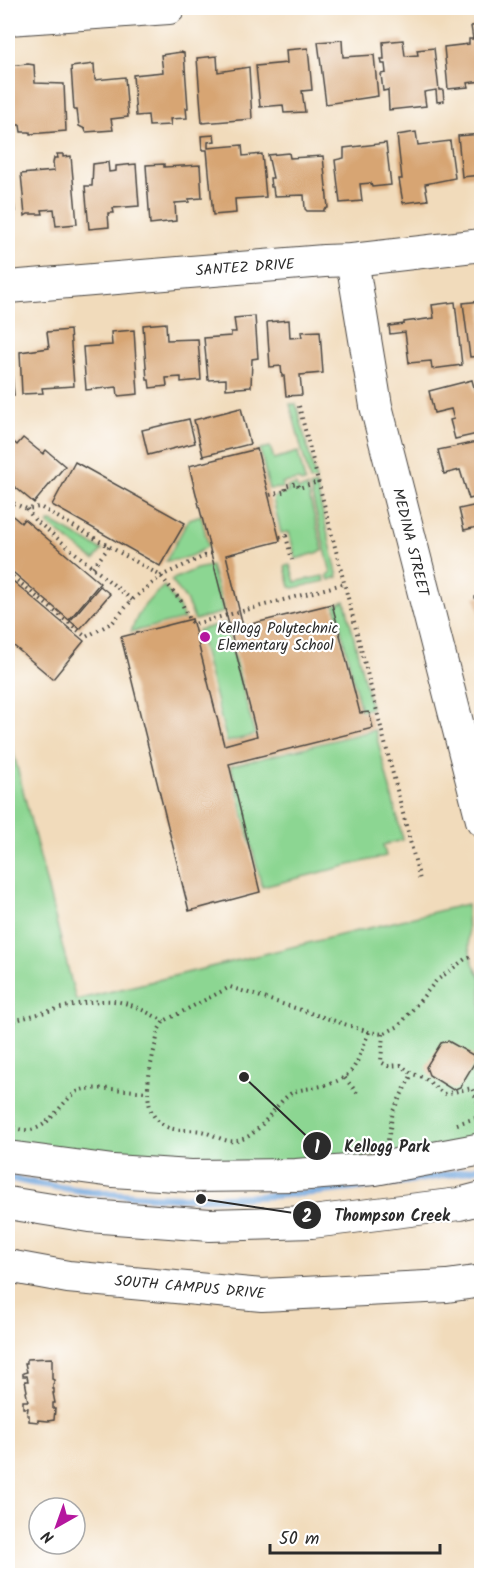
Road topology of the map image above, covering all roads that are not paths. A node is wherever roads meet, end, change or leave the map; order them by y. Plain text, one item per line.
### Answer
1 (169, 8) edge
2 (8, 19) edge
3 (482, 245) edge
4 (352, 260) junction
5 (8, 287) edge
6 (482, 820) edge
7 (482, 1149) edge
8 (8, 1157) edge
9 (482, 1198) edge
10 (8, 1203) edge
11 (8, 1266) edge
12 (482, 1281) edge

1 - 2 street
3 - 4 street, SANTEZ DRIVE
4 - 5 street, SANTEZ DRIVE
4 - 6 street, MEDINA STREET
7 - 8 street
9 - 10 street
11 - 12 street, SOUTH CAMPUS DRIVE

